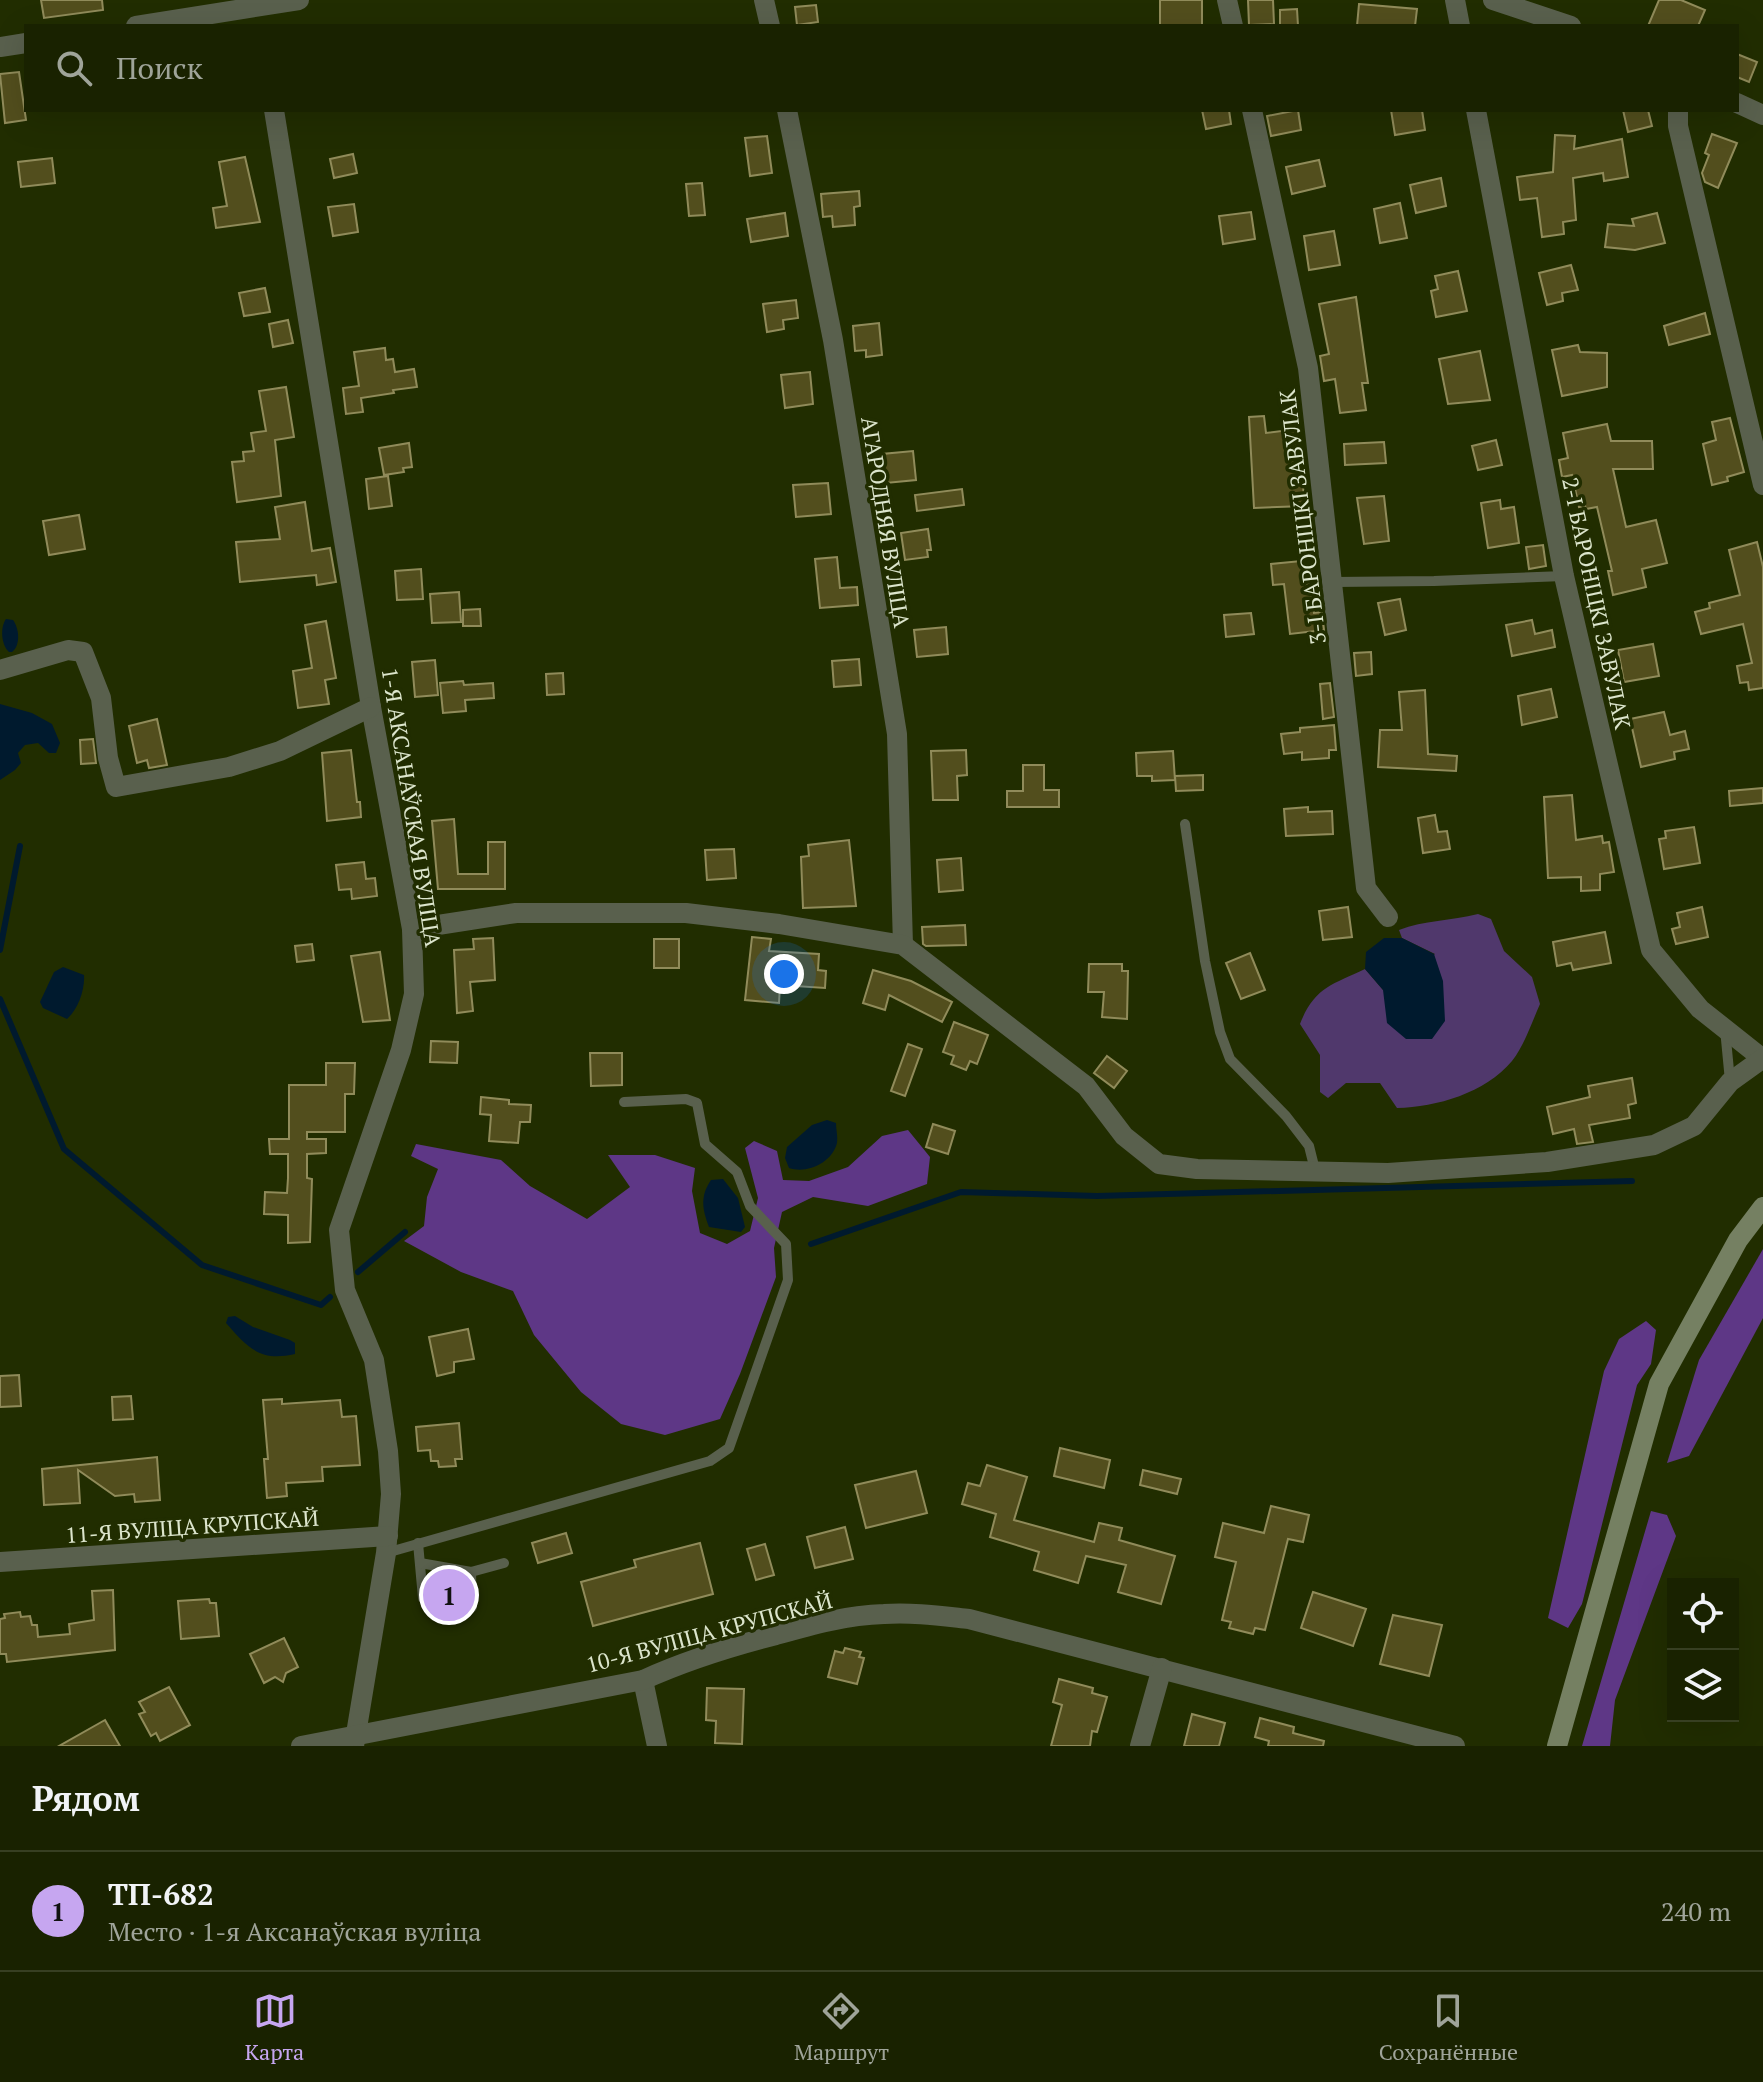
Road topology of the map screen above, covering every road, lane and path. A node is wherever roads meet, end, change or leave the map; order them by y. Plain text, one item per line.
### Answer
1 (299, 0) edge
2 (764, 0) edge
3 (1227, 0) edge
4 (1455, 0) edge
5 (1493, 0) edge
6 (258, 11) edge
7 (152, 24) edge
8 (770, 24) edge
9 (1233, 24) edge
10 (1460, 24) edge
11 (1565, 24) edge
12 (24, 43) edge
13 (0, 47) edge
14 (1739, 104) edge
15 (274, 112) edge
16 (787, 112) edge
17 (1252, 112) edge
18 (1476, 112) edge
19 (1678, 112) edge
20 (1763, 115) edge
21 (1763, 485) edge
22 (1564, 576) junction
23 (1334, 582) junction
24 (0, 670) edge
25 (371, 707) junction
26 (1185, 824) dead end
27 (1388, 917) dead end
28 (412, 929) junction
29 (903, 945) junction
30 (1725, 1029) junction
31 (1763, 1059) edge
32 (1730, 1082) junction
33 (624, 1102) dead end
34 (1315, 1170) junction
35 (1763, 1207) edge
36 (418, 1543) junction
37 (387, 1544) junction
38 (0, 1562) edge
39 (420, 1563) junction
40 (504, 1563) dead end
41 (471, 1572) junction
42 (423, 1598) dead end
43 (472, 1607) dead end
44 (1162, 1668) junction
45 (643, 1680) junction
46 (355, 1741) edge
47 (301, 1746) edge
48 (657, 1746) edge
49 (1140, 1746) edge
50 (1455, 1746) edge
51 (1557, 1746) edge

1 - 6 street
2 - 8 street
3 - 9 street
4 - 10 street
5 - 11 street
6 - 7 street
12 - 13 street
14 - 20 street
15 - 25 street, 1-Я АКСАНАЎСКАЯ ВУЛІЦА
16 - 29 street, АГАРОДНЯЯ ВУЛІЦА
17 - 23 street, 3-І БАРОНІЦКІ ЗАВУЛАК
18 - 22 street, 2-І БАРОНІЦКІ ЗАВУЛАК
19 - 21 street
22 - 23 lane
22 - 30 street, 2-І БАРОНІЦКІ ЗАВУЛАК
23 - 27 street, 3-І БАРОНІЦКІ ЗАВУЛАК
24 - 25 street
25 - 28 street, 1-Я АКСАНАЎСКАЯ ВУЛІЦА
26 - 34 lane
28 - 29 street
28 - 37 street, 1-Я АКСАНАЎСКАЯ ВУЛІЦА
29 - 34 street
30 - 31 street, 2-І БАРОНІЦКІ ЗАВУЛАК
30 - 32 lane
31 - 32 street
32 - 34 street
33 - 36 lane
35 - 51 main road
36 - 37 lane
36 - 39 lane
37 - 38 street, 11-Я ВУЛІЦА КРУПСКАЙ
37 - 46 street, 1-Я АКСАНАЎСКАЯ ВУЛІЦА
39 - 41 lane
39 - 42 lane
40 - 41 lane
41 - 43 lane
44 - 45 street, 10-Я ВУЛІЦА КРУПСКАЙ
44 - 49 street
44 - 50 street, 10-Я ВУЛІЦА КРУПСКАЙ
45 - 46 street, 10-Я ВУЛІЦА КРУПСКАЙ
45 - 48 street
46 - 47 street, 10-Я ВУЛІЦА КРУПСКАЙ

